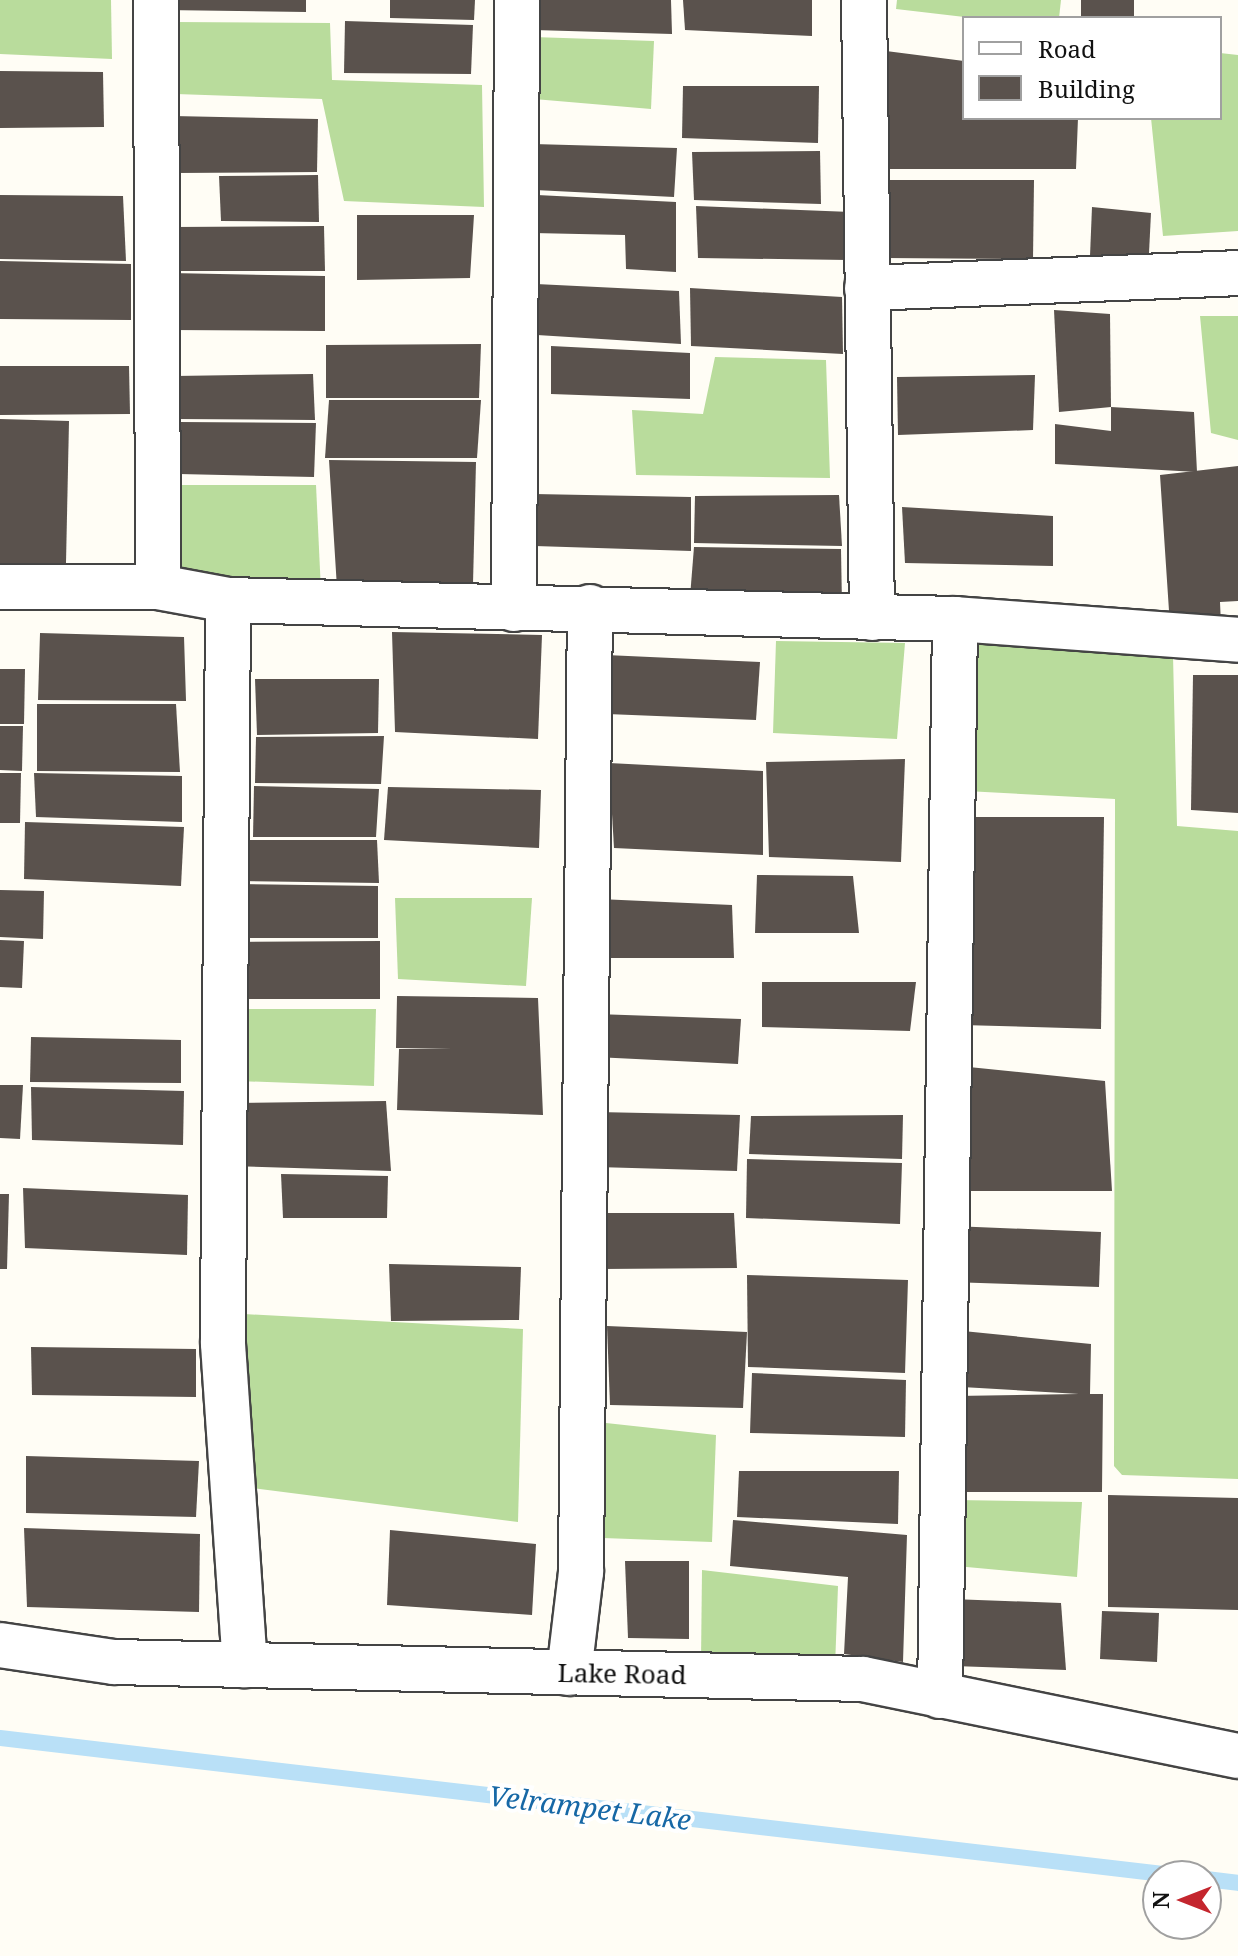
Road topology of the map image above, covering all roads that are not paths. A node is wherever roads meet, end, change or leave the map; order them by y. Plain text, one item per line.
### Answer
1 (156, 0) edge
2 (517, 0) edge
3 (864, 0) edge
4 (1238, 273) edge
5 (867, 288) junction
6 (0, 587) edge
7 (158, 587) junction
8 (228, 600) junction
9 (590, 607) junction
10 (514, 609) junction
11 (872, 618) junction
12 (955, 619) junction
13 (1238, 640) edge
14 (0, 1645) edge
15 (245, 1665) junction
16 (569, 1673) junction
17 (940, 1696) junction
18 (1238, 1756) edge

1 - 7 street
2 - 10 street
3 - 5 street
4 - 5 street
5 - 11 street
6 - 7 street
7 - 8 street
8 - 10 street
8 - 15 street
9 - 10 street
9 - 11 street
9 - 16 street
11 - 12 street
12 - 13 street
12 - 17 street
14 - 15 street, Lake Road
15 - 16 street, Lake Road
16 - 17 street, Lake Road
17 - 18 street, Lake Road

